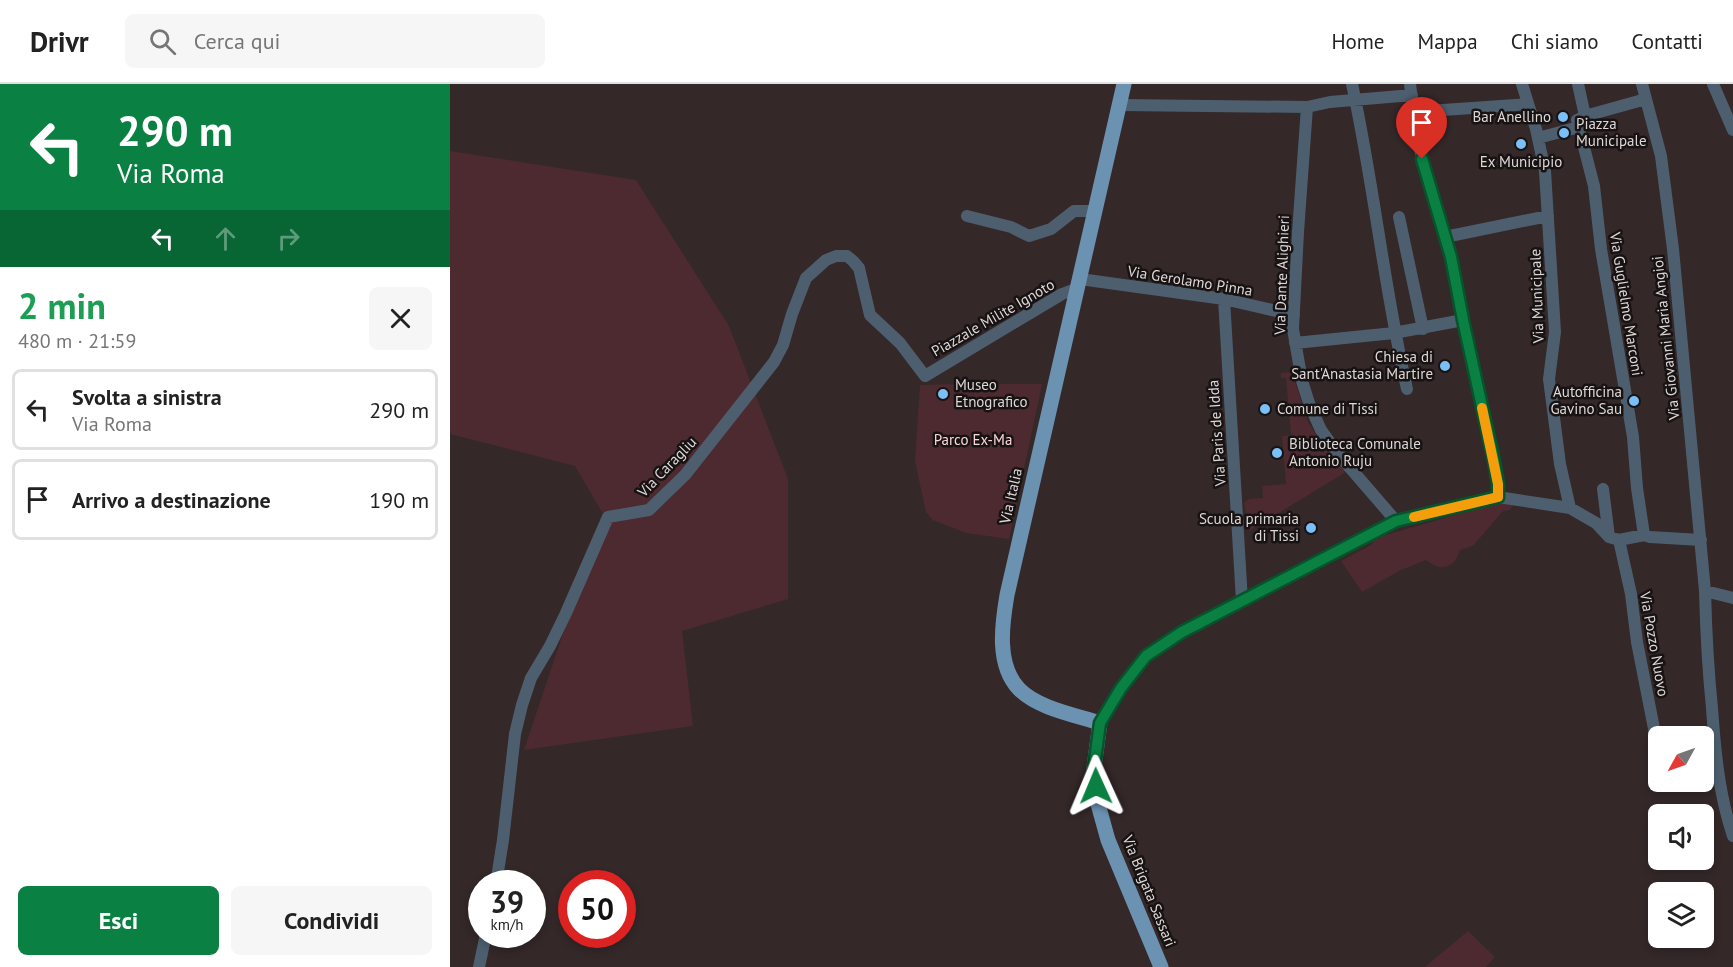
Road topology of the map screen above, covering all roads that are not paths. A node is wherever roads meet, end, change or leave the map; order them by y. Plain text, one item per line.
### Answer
1 (1125, 84) edge
2 (1352, 84) edge
3 (1522, 84) edge
4 (1578, 84) edge
5 (1642, 84) edge
6 (1713, 84) edge
7 (1411, 90) edge
8 (1355, 99) junction
9 (1646, 99) junction
10 (1528, 104) junction
11 (1120, 105) junction
12 (1308, 107) junction
13 (1413, 112) junction
14 (1582, 121) junction
15 (1733, 130) edge
16 (1538, 138) junction
17 (1096, 211) junction
18 (967, 216) dead end
19 (1548, 216) junction
20 (1399, 217) dead end
21 (1445, 237) junction
22 (1079, 284) junction
23 (1224, 299) junction
24 (1294, 315) junction
25 (1463, 320) junction
26 (1423, 329) junction
27 (1394, 333) junction
28 (1295, 343) junction
29 (925, 376) joint
30 (1407, 389) dead end
31 (1603, 489) dead end
32 (1498, 497) junction
33 (1570, 508) junction
34 (1396, 521) junction
35 (1644, 535) junction
36 (1614, 538) junction
37 (1701, 540) junction
38 (1705, 591) junction
39 (1733, 598) edge
40 (1242, 601) junction
41 (1100, 723) junction
42 (1654, 726) edge
43 (1709, 726) edge
44 (1714, 778) edge
45 (1733, 836) edge
46 (498, 870) edge
47 (483, 948) edge
48 (479, 967) edge
49 (1161, 967) edge

1 - 11 main road, Via Italia
2 - 8 street
3 - 10 street, Via Municipale
4 - 14 street, Via Guglielmo Marconi
5 - 9 street, Via Giovanni Maria Angioi
6 - 15 street
7 - 8 street
7 - 13 street
8 - 12 street
8 - 27 street
9 - 14 street
9 - 37 street, Via Giovanni Maria Angioi
10 - 13 street
10 - 16 street, Via Municipale
11 - 12 street
11 - 17 main road, Via Italia
12 - 24 street, Via Dante Alighieri
13 - 21 street
14 - 16 street
14 - 35 street, Via Guglielmo Marconi
16 - 19 street, Via Municipale
17 - 18 street
17 - 22 main road, Via Italia
19 - 21 street
19 - 33 street, Via Municipale
20 - 26 street
21 - 25 street
22 - 23 street, Via Gerolamo Pinna
22 - 29 street, Piazzale Milite Ignoto
22 - 41 main road, Via Italia
23 - 24 street, Via Gerolamo Pinna
23 - 40 street, Via Paris de Idda
24 - 28 street, Via Dante Alighieri
25 - 26 street
25 - 32 street
26 - 27 street
27 - 28 street
27 - 30 street
28 - 34 street, Via Dante Alighieri
29 - 46 street, Via Caragliu
31 - 36 street, Via Pozzo Nuovo
32 - 33 street
32 - 34 street, Via Brigata Sassari
33 - 36 street
34 - 40 street, Via Brigata Sassari
35 - 36 street
35 - 37 street
36 - 42 street, Via Pozzo Nuovo
37 - 38 street, Via Giovanni Maria Angioi
38 - 39 street
38 - 43 street, Via Giovanni Maria Angioi
40 - 41 street, Via Brigata Sassari
41 - 49 main road, Via Brigata Sassari
44 - 45 street, Via Giovanni Maria Angioi
47 - 48 street

